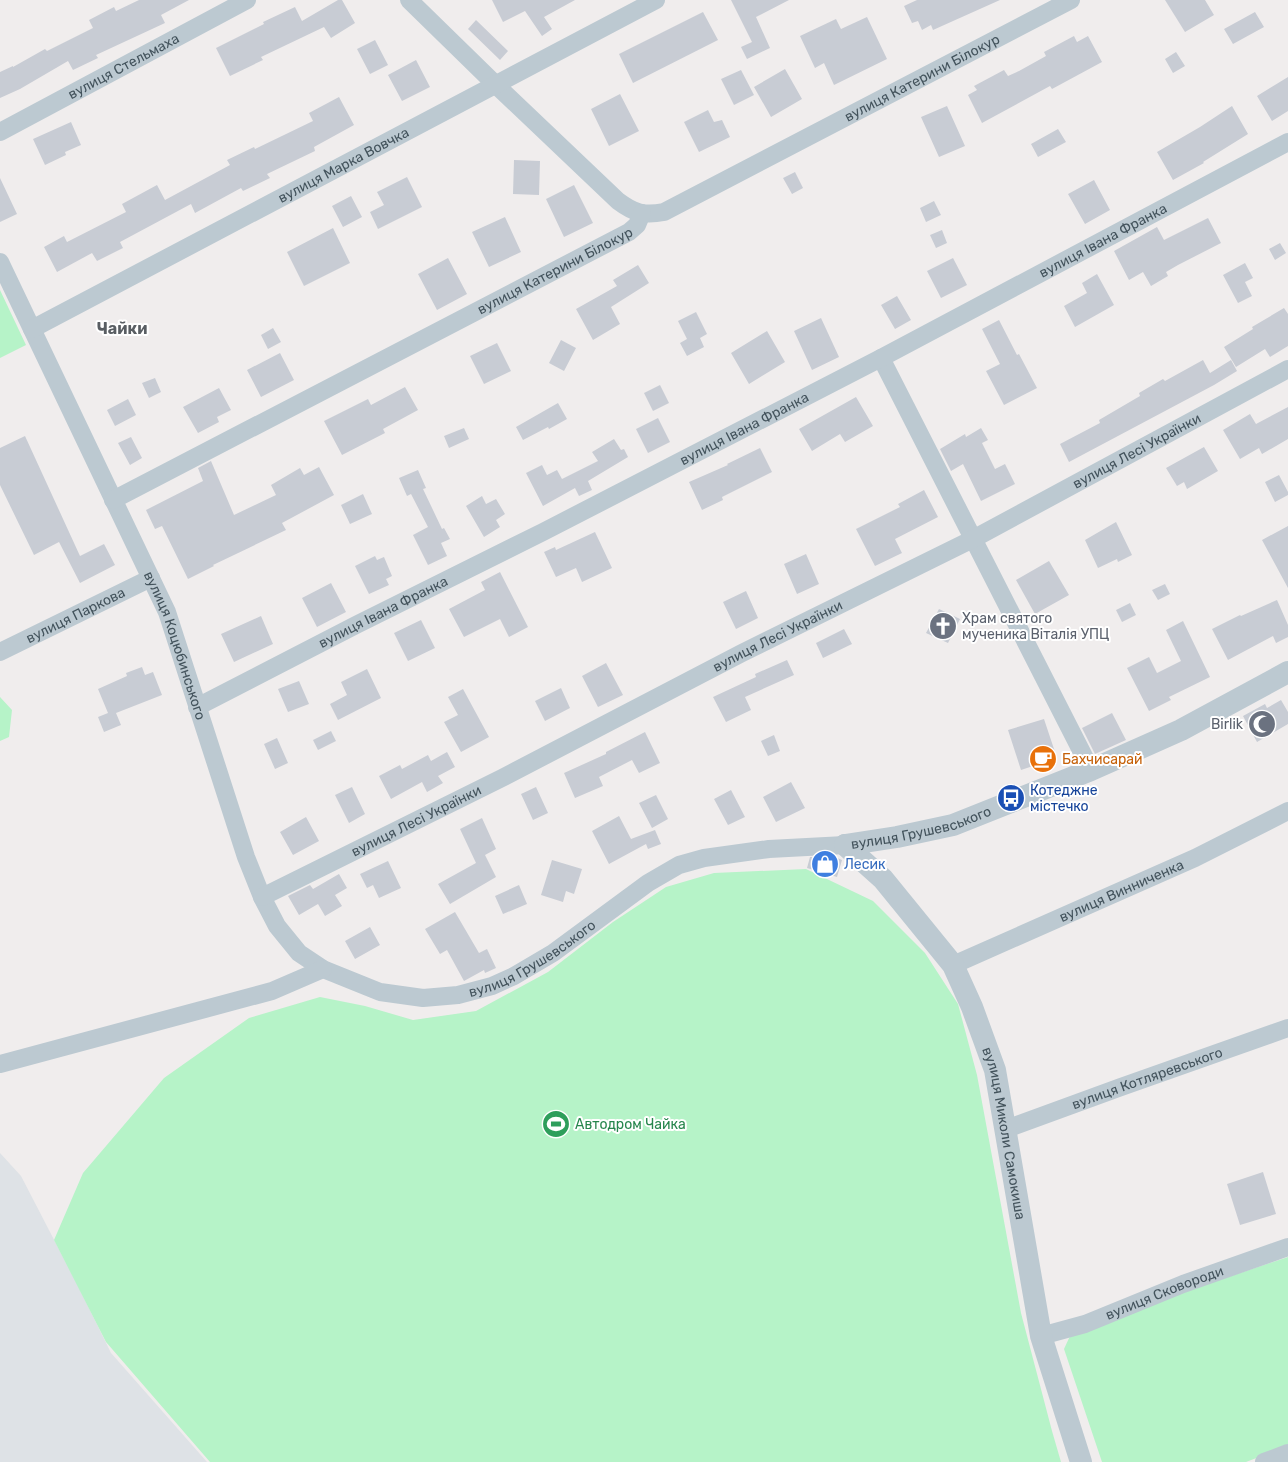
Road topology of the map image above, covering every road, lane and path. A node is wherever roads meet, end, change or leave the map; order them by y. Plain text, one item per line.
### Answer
1 (247, 0) edge
2 (409, 0) edge
3 (656, 0) edge
4 (1071, 0) edge
5 (496, 85) junction
6 (0, 132) edge
7 (1288, 142) edge
8 (642, 213) junction
9 (0, 262) edge
10 (32, 329) junction
11 (881, 358) junction
12 (1288, 369) edge
13 (113, 500) junction
14 (973, 539) junction
15 (151, 578) junction
16 (0, 652) edge
17 (1288, 672) edge
18 (197, 707) junction
19 (1091, 770) junction
20 (1288, 811) edge
21 (845, 845) junction
22 (262, 897) junction
23 (953, 965) junction
24 (323, 969) junction
25 (380, 992) joint
26 (1288, 1028) edge
27 (0, 1064) edge
28 (1006, 1129) junction
29 (1288, 1248) edge
30 (1041, 1336) junction
31 (1288, 1453) edge
32 (1081, 1462) edge
33 (1264, 1462) edge

1 - 6 street, вулиця Стельмаха
2 - 5 street
3 - 5 street, вулиця Марка Вовчка
4 - 8 street, вулиця Катерини Білокур
5 - 8 street
5 - 10 street, вулиця Марка Вовчка
7 - 11 street, вулиця Івана Франка
8 - 13 street, вулиця Катерини Білокур
9 - 10 street, вулиця Коцюбинського
10 - 13 street, вулиця Коцюбинського
11 - 14 street
11 - 18 street, вулиця Івана Франка
12 - 14 street, вулиця Лесі Українки
13 - 15 street, вулиця Коцюбинського
14 - 19 street
14 - 22 street, вулиця Лесі Українки
15 - 16 street, вулиця Паркова
15 - 18 street, вулиця Коцюбинського
17 - 19 street, вулиця Грушевського
18 - 22 street, вулиця Коцюбинського
19 - 21 street, вулиця Грушевського
20 - 23 street, вулиця Винниченка
21 - 23 street, вулиця Миколи Самокиша
21 - 25 street, вулиця Грушевського
22 - 24 street, вулиця Коцюбинського
23 - 28 street, вулиця Миколи Самокиша
24 - 25 street, вулиця Коцюбинського
24 - 27 street
26 - 28 street, вулиця Котляревського
28 - 30 street, вулиця Миколи Самокиша
29 - 30 street, вулиця Сковороди
30 - 32 street, вулиця Миколи Самокиша
31 - 33 street

